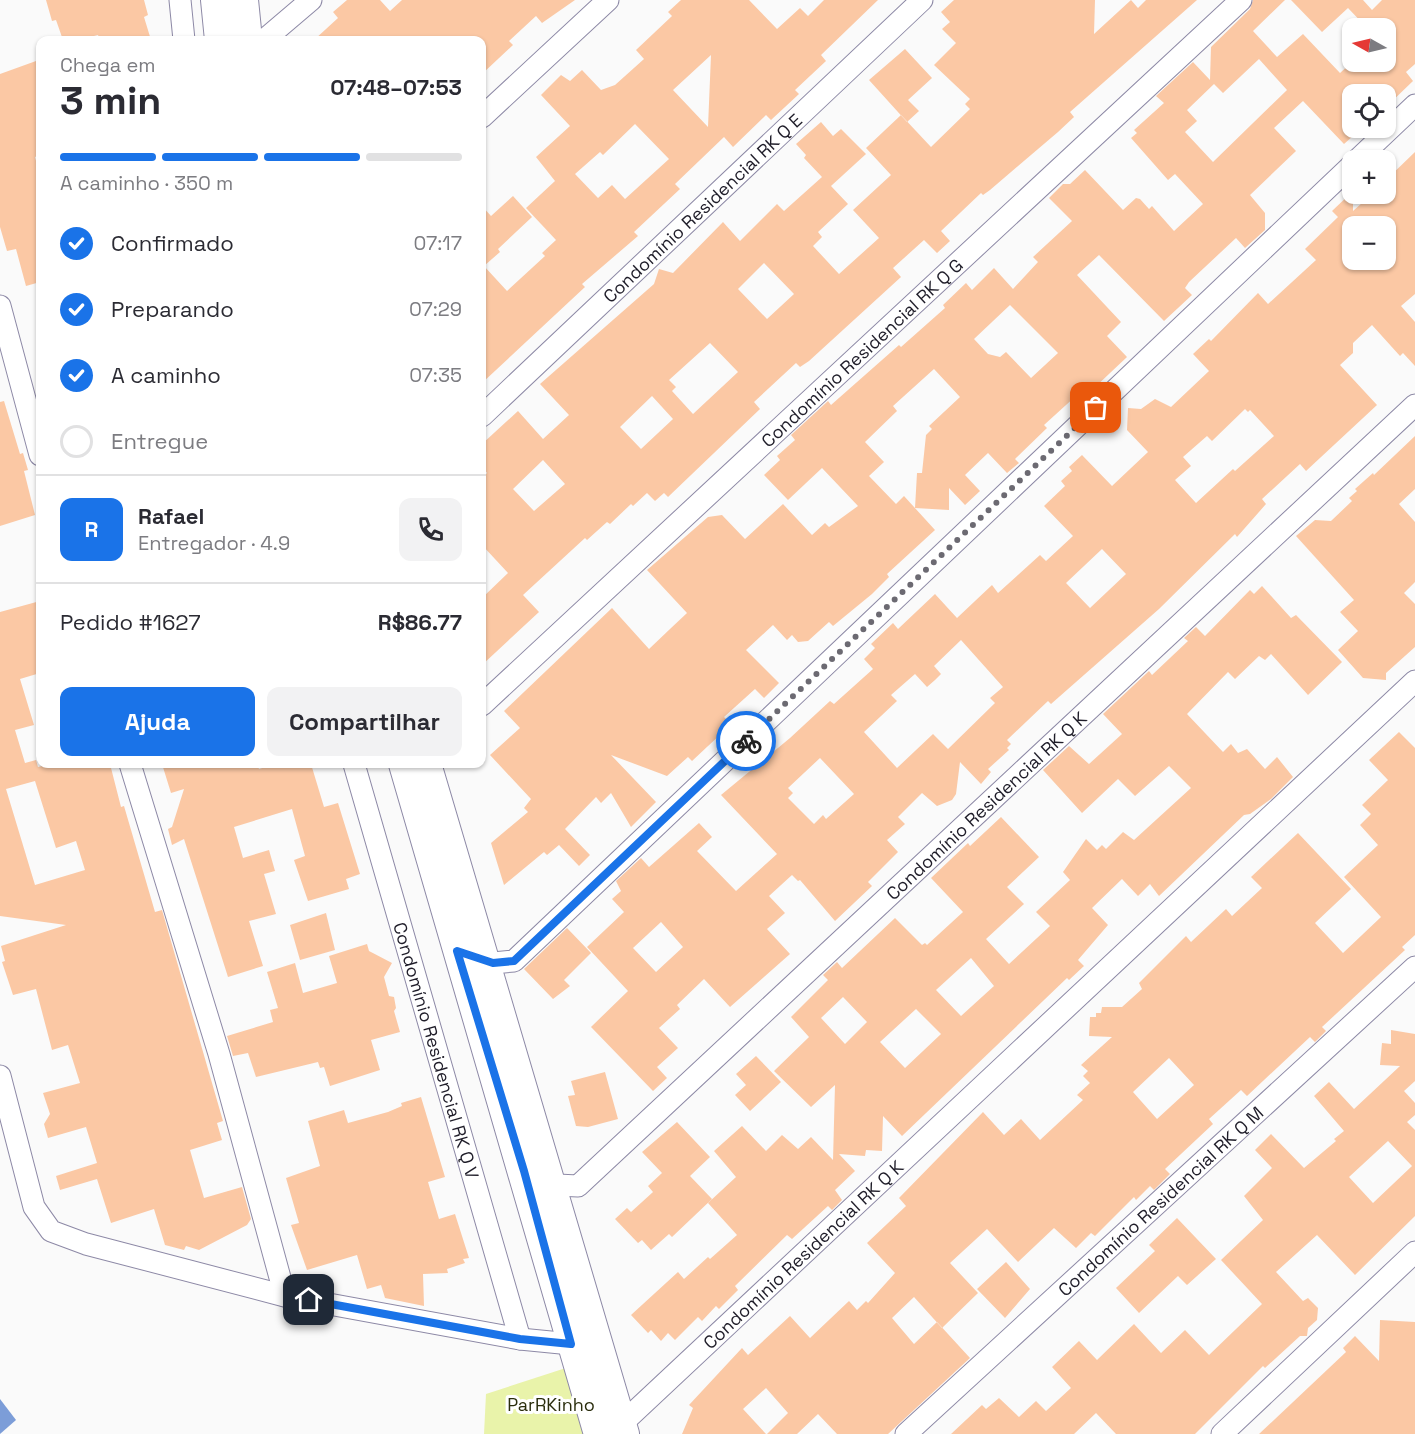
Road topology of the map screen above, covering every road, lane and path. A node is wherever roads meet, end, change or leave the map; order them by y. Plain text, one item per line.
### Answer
1 (180, 0) edge
2 (216, 0) edge
3 (243, 0) edge
4 (311, 0) edge
5 (608, 0) edge
6 (922, 0) edge
7 (1241, 0) edge
8 (184, 36) edge
9 (220, 36) edge
10 (247, 36) edge
11 (269, 36) edge
12 (1415, 105) edge
13 (486, 113) edge
14 (1368, 150) edge
15 (1342, 174) edge
16 (0, 306) edge
17 (1415, 405) edge
18 (486, 412) edge
19 (36, 440) edge
20 (1415, 681) edge
21 (486, 701) edge
22 (131, 768) edge
23 (355, 768) edge
24 (405, 768) edge
25 (427, 768) edge
26 (471, 956) junction
27 (1415, 967) edge
28 (0, 1076) edge
29 (537, 1177) junction
30 (1415, 1252) edge
31 (285, 1296) junction
32 (520, 1339) junction
33 (584, 1342) junction
34 (613, 1432) edge
35 (906, 1434) edge
36 (1222, 1434) edge

1 - 8 street
2 - 9 street
3 - 10 street
4 - 11 street
5 - 13 street
6 - 18 street, Condomínio Residencial RK Q E
7 - 21 street, Condomínio Residencial RK Q G
12 - 14 street
15 - 26 street
16 - 19 street
17 - 29 street, Condomínio Residencial RK Q K
20 - 34 street, Condomínio Residencial RK Q K
22 - 31 street
23 - 32 street, Condomínio Residencial RK Q V
24 - 26 street
25 - 26 street
26 - 29 street
27 - 35 street, Condomínio Residencial RK Q M
28 - 31 street
29 - 33 street
30 - 36 street
31 - 32 street
32 - 33 street
33 - 34 street

